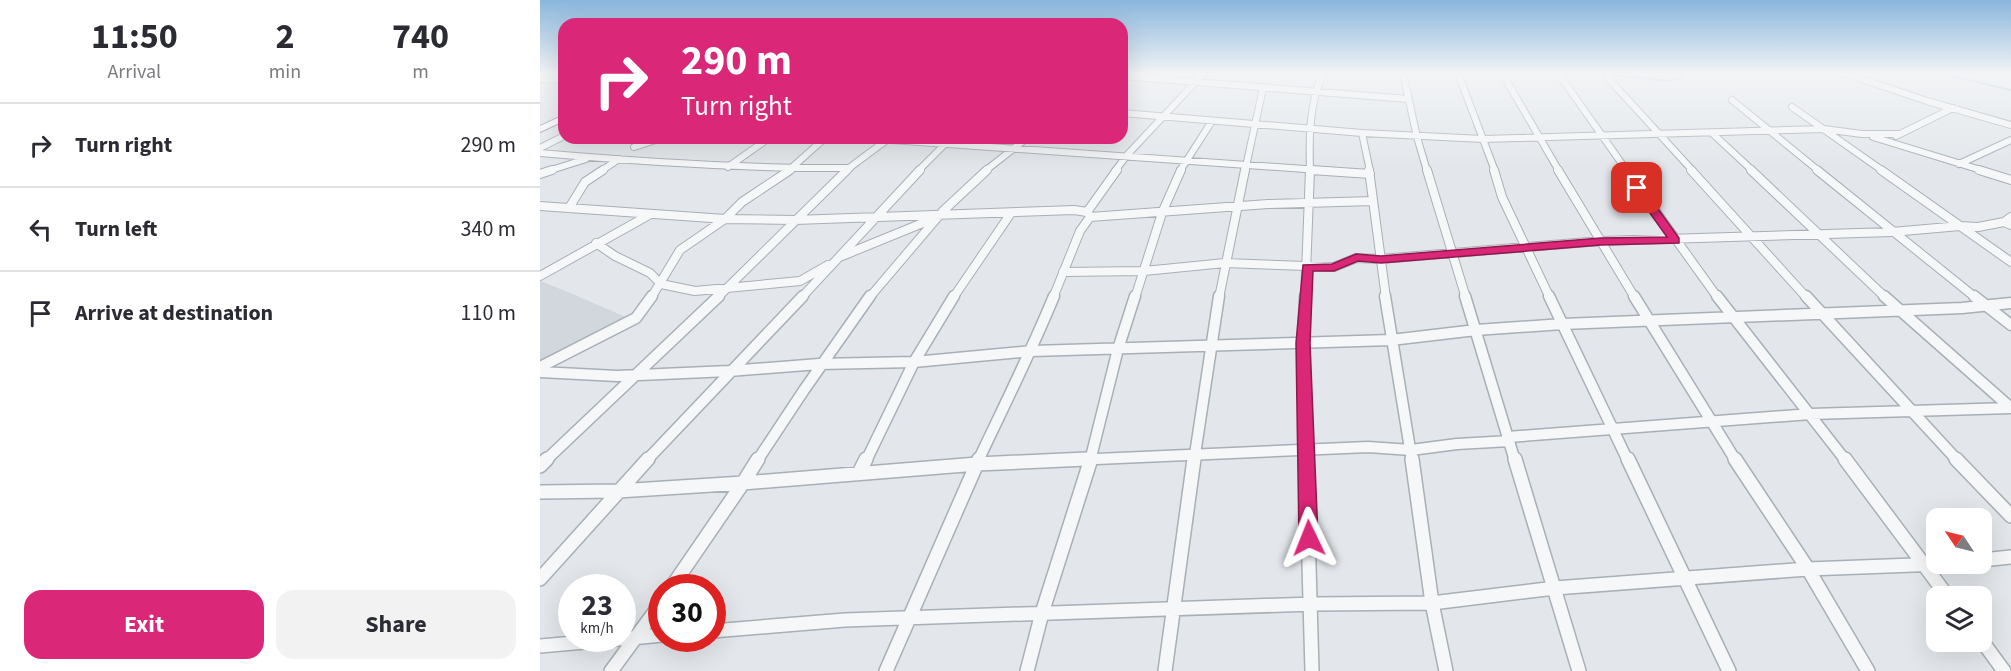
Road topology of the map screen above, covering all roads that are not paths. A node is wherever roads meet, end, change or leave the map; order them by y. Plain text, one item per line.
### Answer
1 (1174, 104) edge
2 (1259, 104) edge
3 (1313, 104) edge
4 (1409, 104) edge
5 (1470, 104) edge
6 (1520, 104) edge
7 (1579, 104) edge
8 (1631, 104) edge
9 (1737, 104) edge
10 (1942, 104) edge
11 (1792, 107) dead end
12 (1953, 108) junction
13 (1128, 113) edge
14 (1162, 116) junction
15 (558, 121) edge
16 (1212, 121) junction
17 (1255, 125) junction
18 (2011, 125) edge
19 (1309, 128) junction
20 (540, 129) edge
21 (1824, 129) junction
22 (558, 131) edge
23 (1769, 131) junction
24 (1362, 133) junction
25 (1712, 133) junction
26 (1658, 134) junction
27 (1862, 134) junction
28 (1899, 134) junction
29 (1599, 135) junction
30 (1417, 137) junction
31 (540, 139) edge
32 (558, 139) edge
33 (1483, 139) junction
34 (1539, 139) junction
35 (2011, 140) edge
36 (1885, 141) junction
37 (638, 144) edge
38 (643, 144) edge
39 (761, 144) edge
40 (819, 144) edge
41 (880, 144) edge
42 (945, 144) edge
43 (994, 144) edge
44 (1019, 144) edge
45 (1016, 146) junction
46 (634, 147) junction
47 (540, 148) edge
48 (540, 153) edge
49 (1127, 155) junction
50 (591, 157) junction
51 (617, 159) junction
52 (1185, 161) junction
53 (1959, 164) junction
54 (1245, 166) junction
55 (728, 167) junction
56 (793, 168) junction
57 (850, 168) junction
58 (1309, 170) junction
59 (540, 174) edge
60 (1370, 174) junction
61 (2011, 180) edge
62 (1372, 201) junction
63 (1310, 203) junction
64 (540, 206) edge
65 (569, 208) junction
66 (1236, 208) junction
67 (1011, 213) junction
68 (1162, 213) junction
69 (1089, 214) junction
70 (649, 215) junction
71 (939, 216) junction
72 (873, 218) junction
73 (725, 219) junction
74 (795, 220) junction
75 (2009, 221) edge
76 (1960, 226) junction
77 (1892, 232) junction
78 (1819, 234) junction
79 (1751, 237) junction
80 (1675, 240) junction
81 (1601, 241) junction
82 (596, 243) junction
83 (1526, 247) junction
84 (1453, 252) junction
85 (839, 257) junction
86 (1381, 259) junction
87 (2011, 262) edge
88 (1225, 263) junction
89 (1307, 268) junction
90 (1144, 271) junction
91 (1063, 272) junction
92 (540, 276) edge
93 (662, 284) junction
94 (726, 288) junction
95 (2011, 303) edge
96 (1987, 306) junction
97 (1899, 310) junction
98 (1820, 312) junction
99 (1733, 317) junction
100 (1648, 320) junction
101 (1563, 324) junction
102 (2011, 325) edge
103 (1476, 330) junction
104 (1391, 340) junction
105 (1303, 343) junction
106 (1211, 344) junction
107 (1118, 349) junction
108 (1032, 351) junction
109 (914, 362) junction
110 (819, 364) junction
111 (540, 367) edge
112 (729, 371) junction
113 (540, 372) edge
114 (631, 375) junction
115 (2011, 408) edge
116 (1910, 411) junction
117 (1811, 414) junction
118 (1710, 422) junction
119 (1612, 429) junction
120 (1509, 439) junction
121 (1305, 449) junction
122 (1411, 450) junction
123 (1195, 455) junction
124 (1091, 459) junction
125 (977, 464) junction
126 (540, 466) edge
127 (859, 473) junction
128 (743, 483) junction
129 (618, 491) junction
130 (540, 492) edge
131 (2011, 516) edge
132 (2011, 557) edge
133 (1992, 559) edge
134 (1924, 566) junction
135 (1808, 569) junction
136 (681, 574) edge
137 (540, 579) edge
138 (1684, 579) junction
139 (1939, 586) edge
140 (1555, 588) junction
141 (1432, 603) junction
142 (1312, 604) junction
143 (1175, 609) junction
144 (1042, 613) junction
145 (908, 618) junction
146 (648, 621) edge
147 (726, 630) edge
148 (558, 644) edge
149 (540, 646) edge
150 (1990, 652) edge
151 (611, 671) edge
152 (886, 671) edge
153 (1028, 671) edge
154 (1165, 671) edge
155 (1312, 671) edge
156 (1446, 671) edge
157 (1579, 671) edge
158 (1729, 671) edge
159 (1868, 671) edge
160 (2004, 671) edge

1 - 14 street
2 - 17 street
3 - 19 street
4 - 30 street
5 - 33 street
6 - 34 street
7 - 29 street
8 - 26 street
9 - 23 street
10 - 12 street
11 - 21 street
12 - 18 street
12 - 28 street
13 - 14 street
14 - 16 street
14 - 49 street
15 - 20 highway
16 - 17 street
16 - 52 street
17 - 19 street
17 - 54 street
19 - 24 street
19 - 58 street
21 - 23 street
21 - 27 street
21 - 76 street
22 - 31 highway
23 - 25 street
23 - 77 street
24 - 30 street
24 - 60 street
25 - 26 street
25 - 78 street
26 - 29 street
26 - 79 street
27 - 28 street
27 - 36 street
28 - 36 street
29 - 34 street
29 - 80 street
30 - 33 street
30 - 84 street
32 - 47 street
33 - 34 street
33 - 83 street
34 - 81 street
35 - 53 street
36 - 53 street
37 - 46 street
38 - 46 street
39 - 55 street
40 - 56 street
41 - 57 street
42 - 72 street
43 - 45 street
44 - 45 street
45 - 49 street
45 - 71 street
46 - 51 street
48 - 50 street
49 - 52 street
49 - 69 street
50 - 51 street
50 - 59 street
51 - 55 street
51 - 65 street
52 - 54 street
52 - 68 street
53 - 61 street
54 - 58 street
54 - 66 street
55 - 56 street
56 - 57 street
56 - 73 street
57 - 74 street
58 - 60 street
58 - 63 street
60 - 62 street
62 - 63 street
62 - 86 street
63 - 66 street
63 - 89 street
64 - 65 street
65 - 70 street
66 - 68 street
66 - 88 street
67 - 69 street
67 - 71 street
67 - 109 street
68 - 69 street
68 - 90 street
69 - 91 street
70 - 73 street
70 - 82 street
71 - 72 street
71 - 85 street
71 - 110 street
72 - 74 street
72 - 85 street
73 - 74 street
73 - 93 street
74 - 94 street
75 - 76 street
76 - 77 street
76 - 87 street
77 - 78 street
77 - 96 street
78 - 79 street
78 - 97 street
79 - 80 street
79 - 98 street
80 - 81 street
80 - 99 street
81 - 83 street
81 - 100 street
82 - 92 street
82 - 93 street
83 - 84 street
83 - 101 street
84 - 86 street
84 - 103 street
85 - 94 street
85 - 112 street
86 - 89 street
86 - 104 street
88 - 89 street
88 - 90 street
88 - 106 street
89 - 105 street
90 - 91 street
90 - 107 street
91 - 108 street
93 - 94 street
93 - 111 street
94 - 114 street
95 - 96 street
96 - 97 street
96 - 102 street
97 - 98 street
97 - 115 street
98 - 99 street
98 - 116 street
99 - 100 street
99 - 117 street
100 - 101 street
100 - 118 street
101 - 103 street
101 - 119 street
103 - 104 street
103 - 120 street
104 - 105 street
104 - 122 street
105 - 106 street
105 - 121 street
106 - 107 street
106 - 123 street
107 - 108 street
107 - 124 street
108 - 109 street
108 - 125 street
109 - 110 street
109 - 127 street
110 - 112 street
110 - 128 street
112 - 114 street
112 - 129 street
113 - 114 street
114 - 126 street
115 - 116 street
116 - 117 street
116 - 131 street
117 - 118 street
117 - 134 street
118 - 119 street
118 - 135 street
119 - 120 street
119 - 138 street
120 - 122 street
120 - 140 street
121 - 122 street
121 - 123 street
121 - 142 street
122 - 141 street
123 - 124 street
123 - 143 street
124 - 125 street
124 - 144 street
125 - 127 street
125 - 145 street
127 - 128 street
128 - 129 street
128 - 136 street
129 - 130 street
129 - 137 street
132 - 133 street
134 - 135 street
134 - 139 street
135 - 138 street
135 - 159 street
138 - 140 street
138 - 158 street
140 - 141 street
140 - 157 street
141 - 142 street
141 - 156 street
142 - 143 street
142 - 155 street
143 - 144 street
143 - 154 street
144 - 145 street
144 - 153 street
145 - 147 street
145 - 152 street
146 - 151 street
148 - 149 street
150 - 160 street

